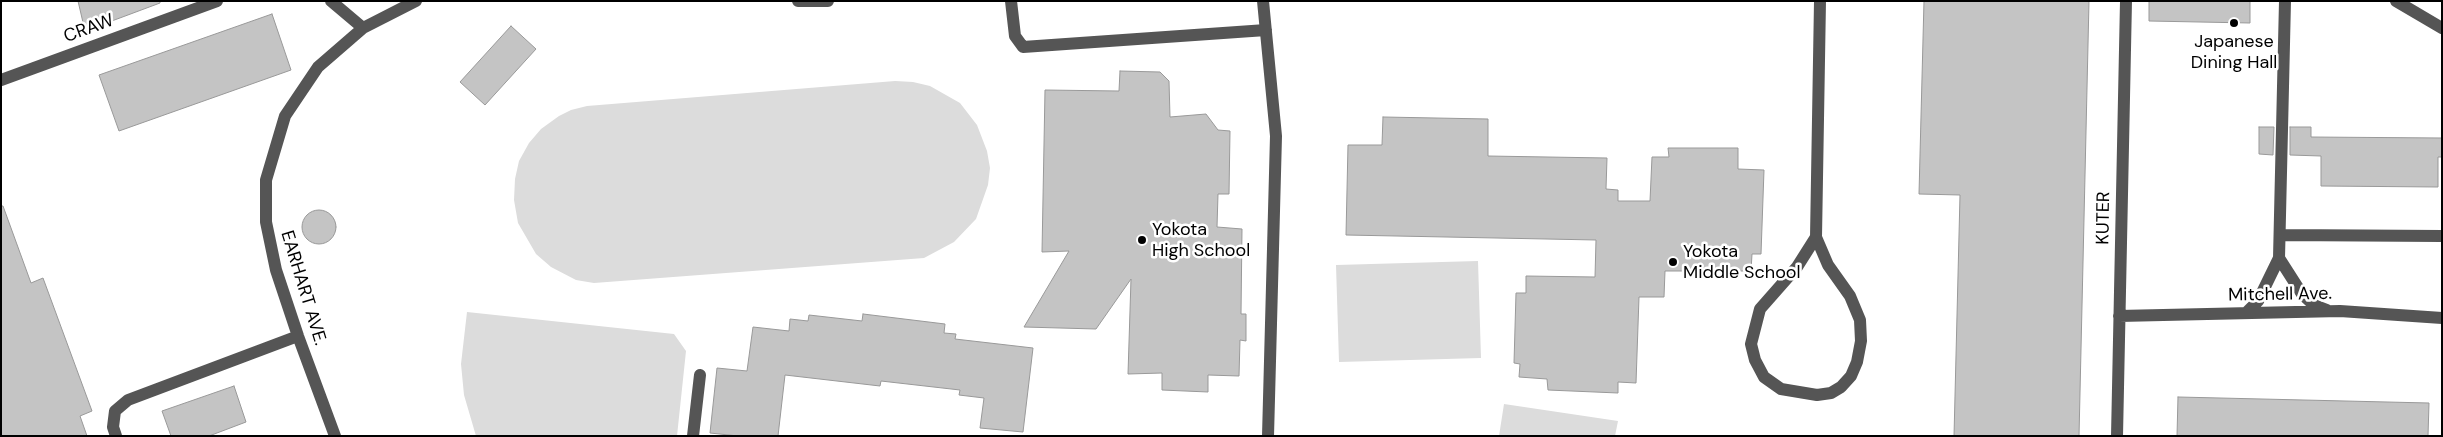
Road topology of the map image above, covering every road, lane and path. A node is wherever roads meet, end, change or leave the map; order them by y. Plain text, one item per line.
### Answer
1 (217, 1) edge
2 (331, 1) edge
3 (416, 1) edge
4 (798, 1) edge
5 (828, 1) edge
6 (1011, 1) edge
7 (1263, 1) edge
8 (1820, 1) edge
9 (2126, 1) edge
10 (2285, 1) edge
11 (2396, 1) edge
12 (362, 28) junction
13 (2442, 28) edge
14 (1266, 30) junction
15 (1, 80) edge
16 (2280, 235) junction
17 (2442, 236) edge
18 (1816, 237) junction
19 (2280, 258) junction
20 (2332, 311) junction
21 (2246, 313) junction
22 (2119, 316) junction
23 (2442, 318) edge
24 (298, 336) junction
25 (700, 375) dead end
26 (116, 436) edge
27 (335, 436) edge
28 (693, 436) edge
29 (1268, 436) edge
30 (2117, 436) edge

1 - 15 lane, CRAW
2 - 12 lane
3 - 12 lane, EARHART AVE.
4 - 5 lane
6 - 14 lane
7 - 14 lane
8 - 18 lane
9 - 22 lane, KUTER
10 - 16 lane
11 - 13 lane
12 - 24 lane, EARHART AVE.
14 - 29 lane
16 - 17 lane
16 - 19 lane
18 - 18 lane
19 - 20 lane
19 - 21 lane
20 - 21 lane, Mitchell Ave.
20 - 23 lane, Mitchell Ave.
21 - 22 lane, Mitchell Ave.
22 - 30 lane, KUTER
24 - 26 lane
24 - 27 lane, EARHART AVE.
25 - 28 lane

